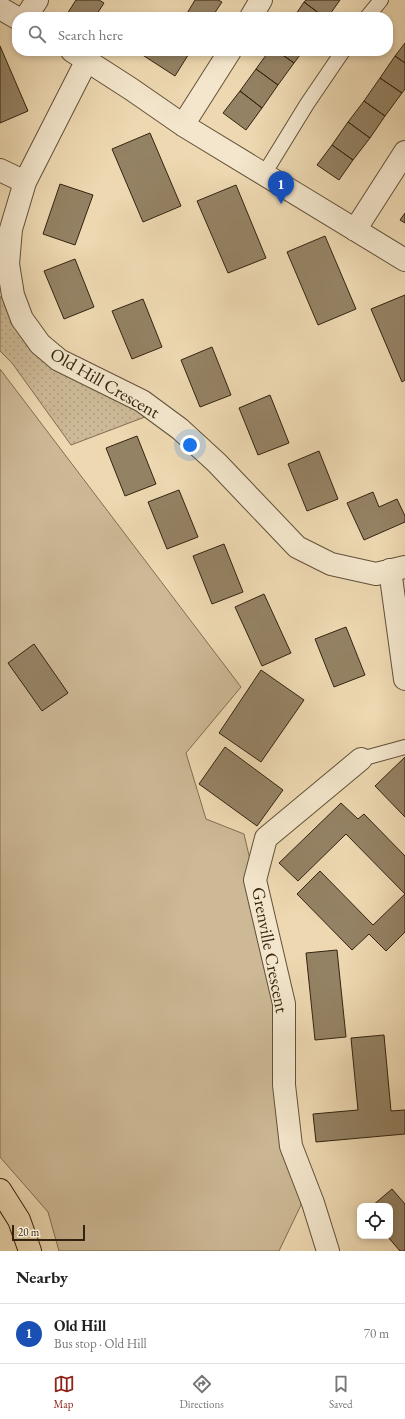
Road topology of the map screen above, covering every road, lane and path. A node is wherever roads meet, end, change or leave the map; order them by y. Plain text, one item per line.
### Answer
1 (37, 0) edge
2 (262, 0) edge
3 (380, 0) edge
4 (0, 8) edge
5 (29, 12) edge
6 (254, 12) edge
7 (371, 12) edge
8 (12, 15) edge
9 (80, 56) edge
10 (81, 56) edge
11 (227, 56) edge
12 (340, 56) edge
13 (183, 125) junction
14 (405, 152) edge
15 (0, 170) edge
16 (264, 174) junction
17 (25, 182) junction
18 (355, 230) junction
19 (405, 260) edge
20 (397, 568) edge
21 (405, 679) edge
22 (405, 747) edge
23 (361, 759) joint
24 (0, 1190) edge
25 (30, 1251) edge
26 (328, 1251) edge

1 - 5 street
2 - 6 street
3 - 7 lane
4 - 8 street
9 - 17 street, Old Hill Crescent
10 - 13 street
11 - 13 street
12 - 16 lane
13 - 16 street
14 - 18 street
15 - 17 street
16 - 18 street
17 - 20 street, Old Hill Crescent
18 - 19 street
20 - 21 street
22 - 23 lane
23 - 26 street, Grenville Crescent
24 - 25 main road

